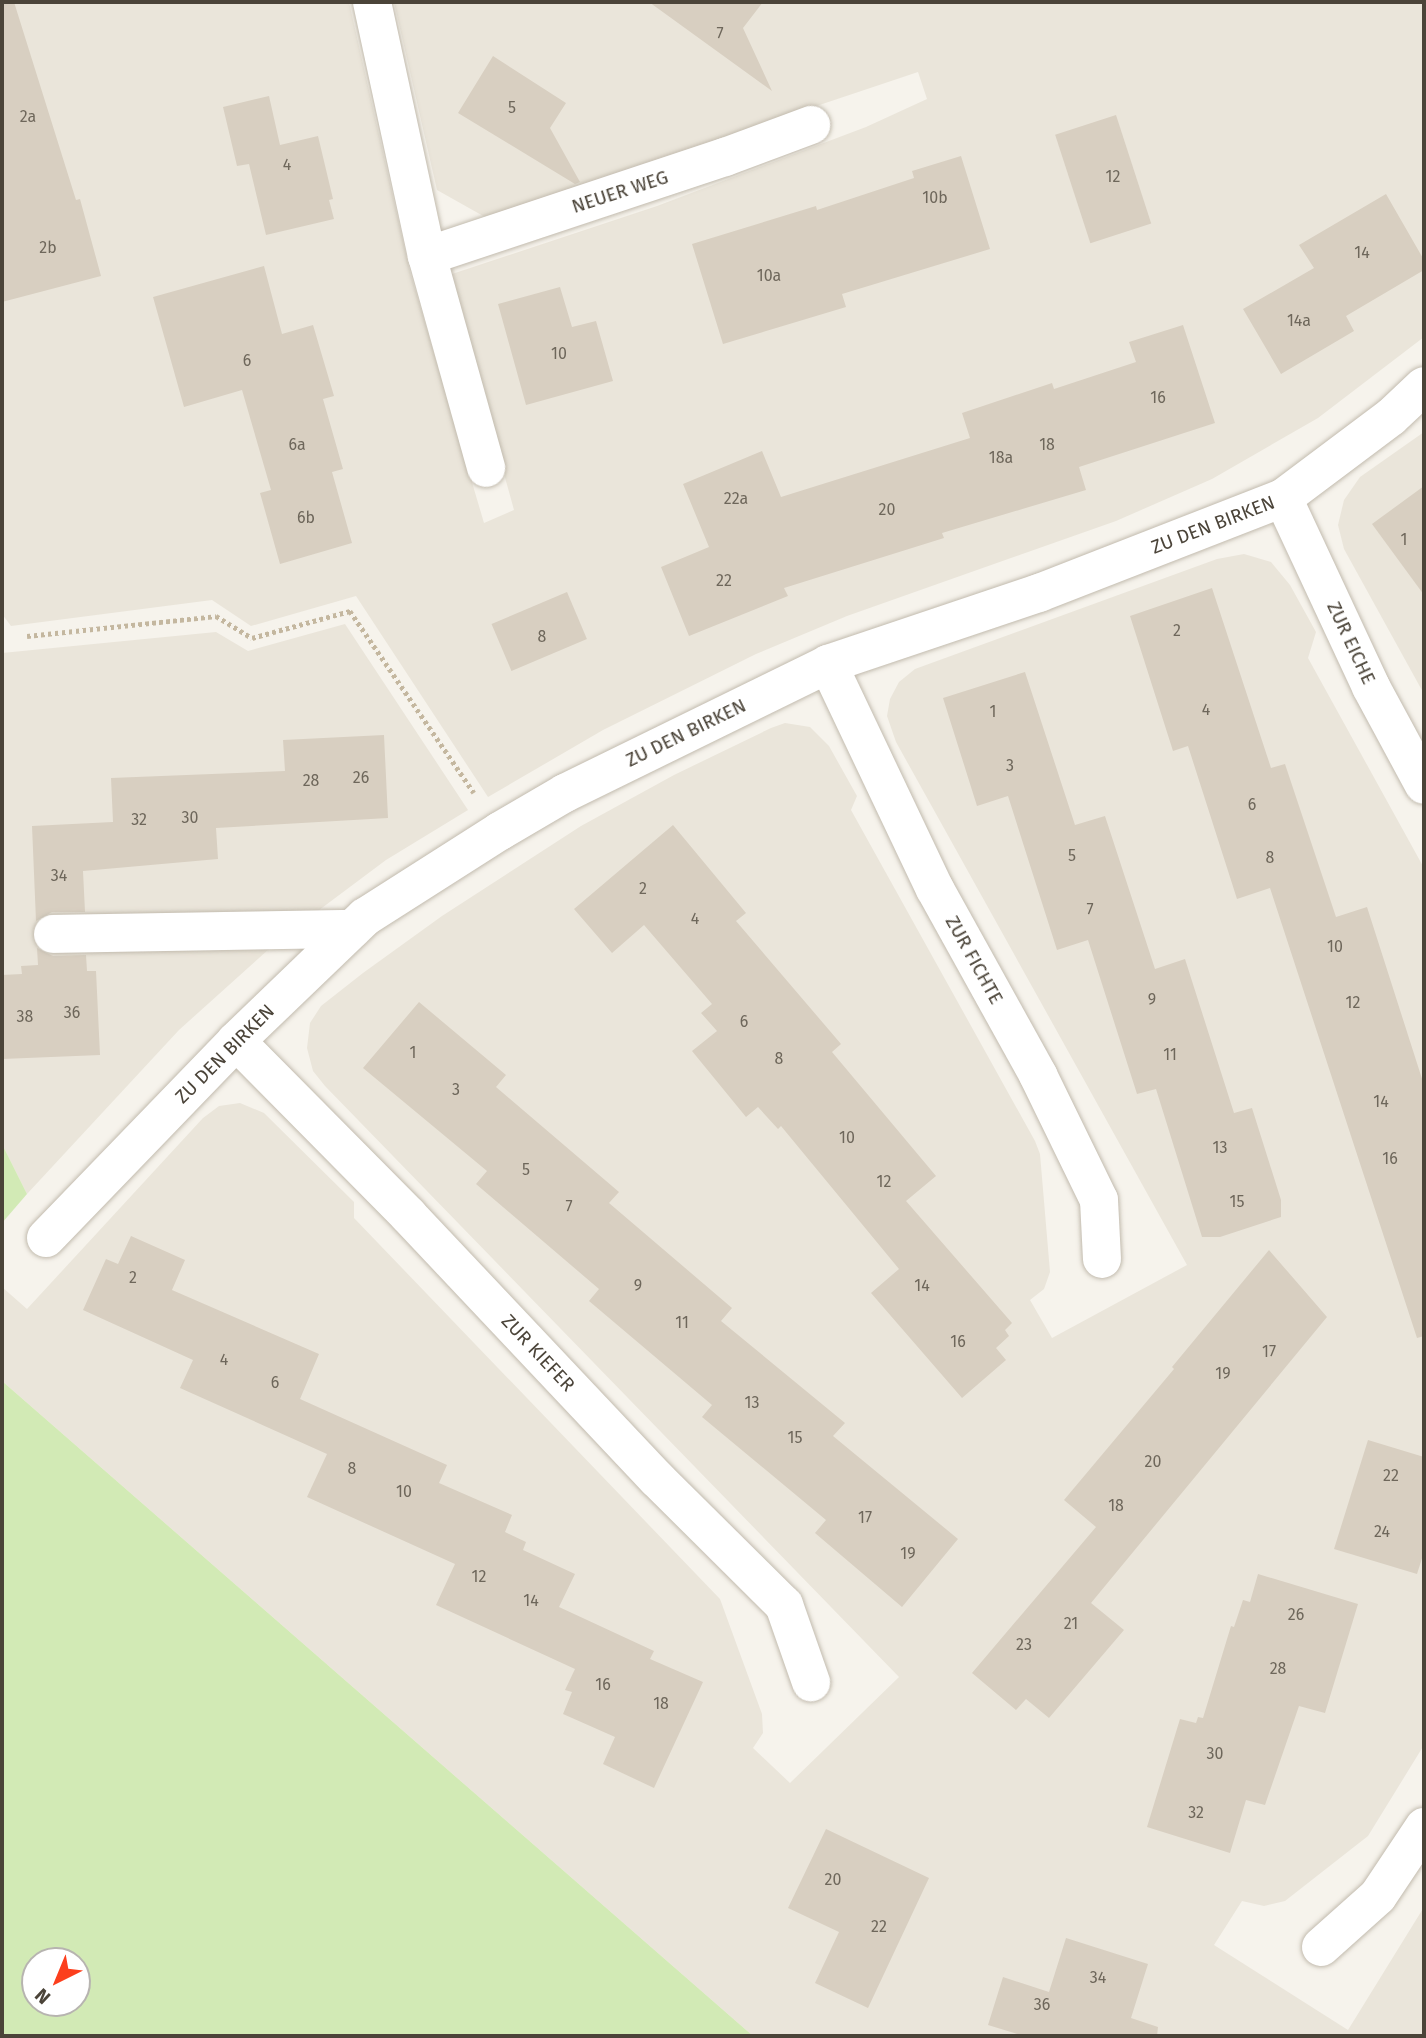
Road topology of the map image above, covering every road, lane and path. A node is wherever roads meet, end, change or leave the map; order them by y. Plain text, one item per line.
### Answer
1 (372, 2) edge
2 (811, 125) dead end
3 (427, 256) junction
4 (1424, 386) edge
5 (486, 468) dead end
6 (1283, 498) junction
7 (27, 636) dead end
8 (828, 664) junction
9 (1424, 785) edge
10 (500, 831) junction
11 (352, 929) junction
12 (53, 934) dead end
13 (236, 1041) junction
14 (46, 1238) dead end
15 (1102, 1259) dead end
16 (811, 1682) dead end
17 (1424, 1827) edge
18 (1321, 1947) dead end

1 - 3 street
2 - 3 street, NEUER WEG
3 - 5 street
4 - 6 street, ZU DEN BIRKEN
6 - 8 street, ZU DEN BIRKEN
6 - 9 street, ZUR EICHE
7 - 10 path
8 - 10 street, ZU DEN BIRKEN
8 - 15 street, ZUR FICHTE
10 - 11 street, ZU DEN BIRKEN
11 - 12 street
11 - 13 street, ZU DEN BIRKEN
13 - 14 street, ZU DEN BIRKEN
13 - 16 street, ZUR KIEFER
17 - 18 street

